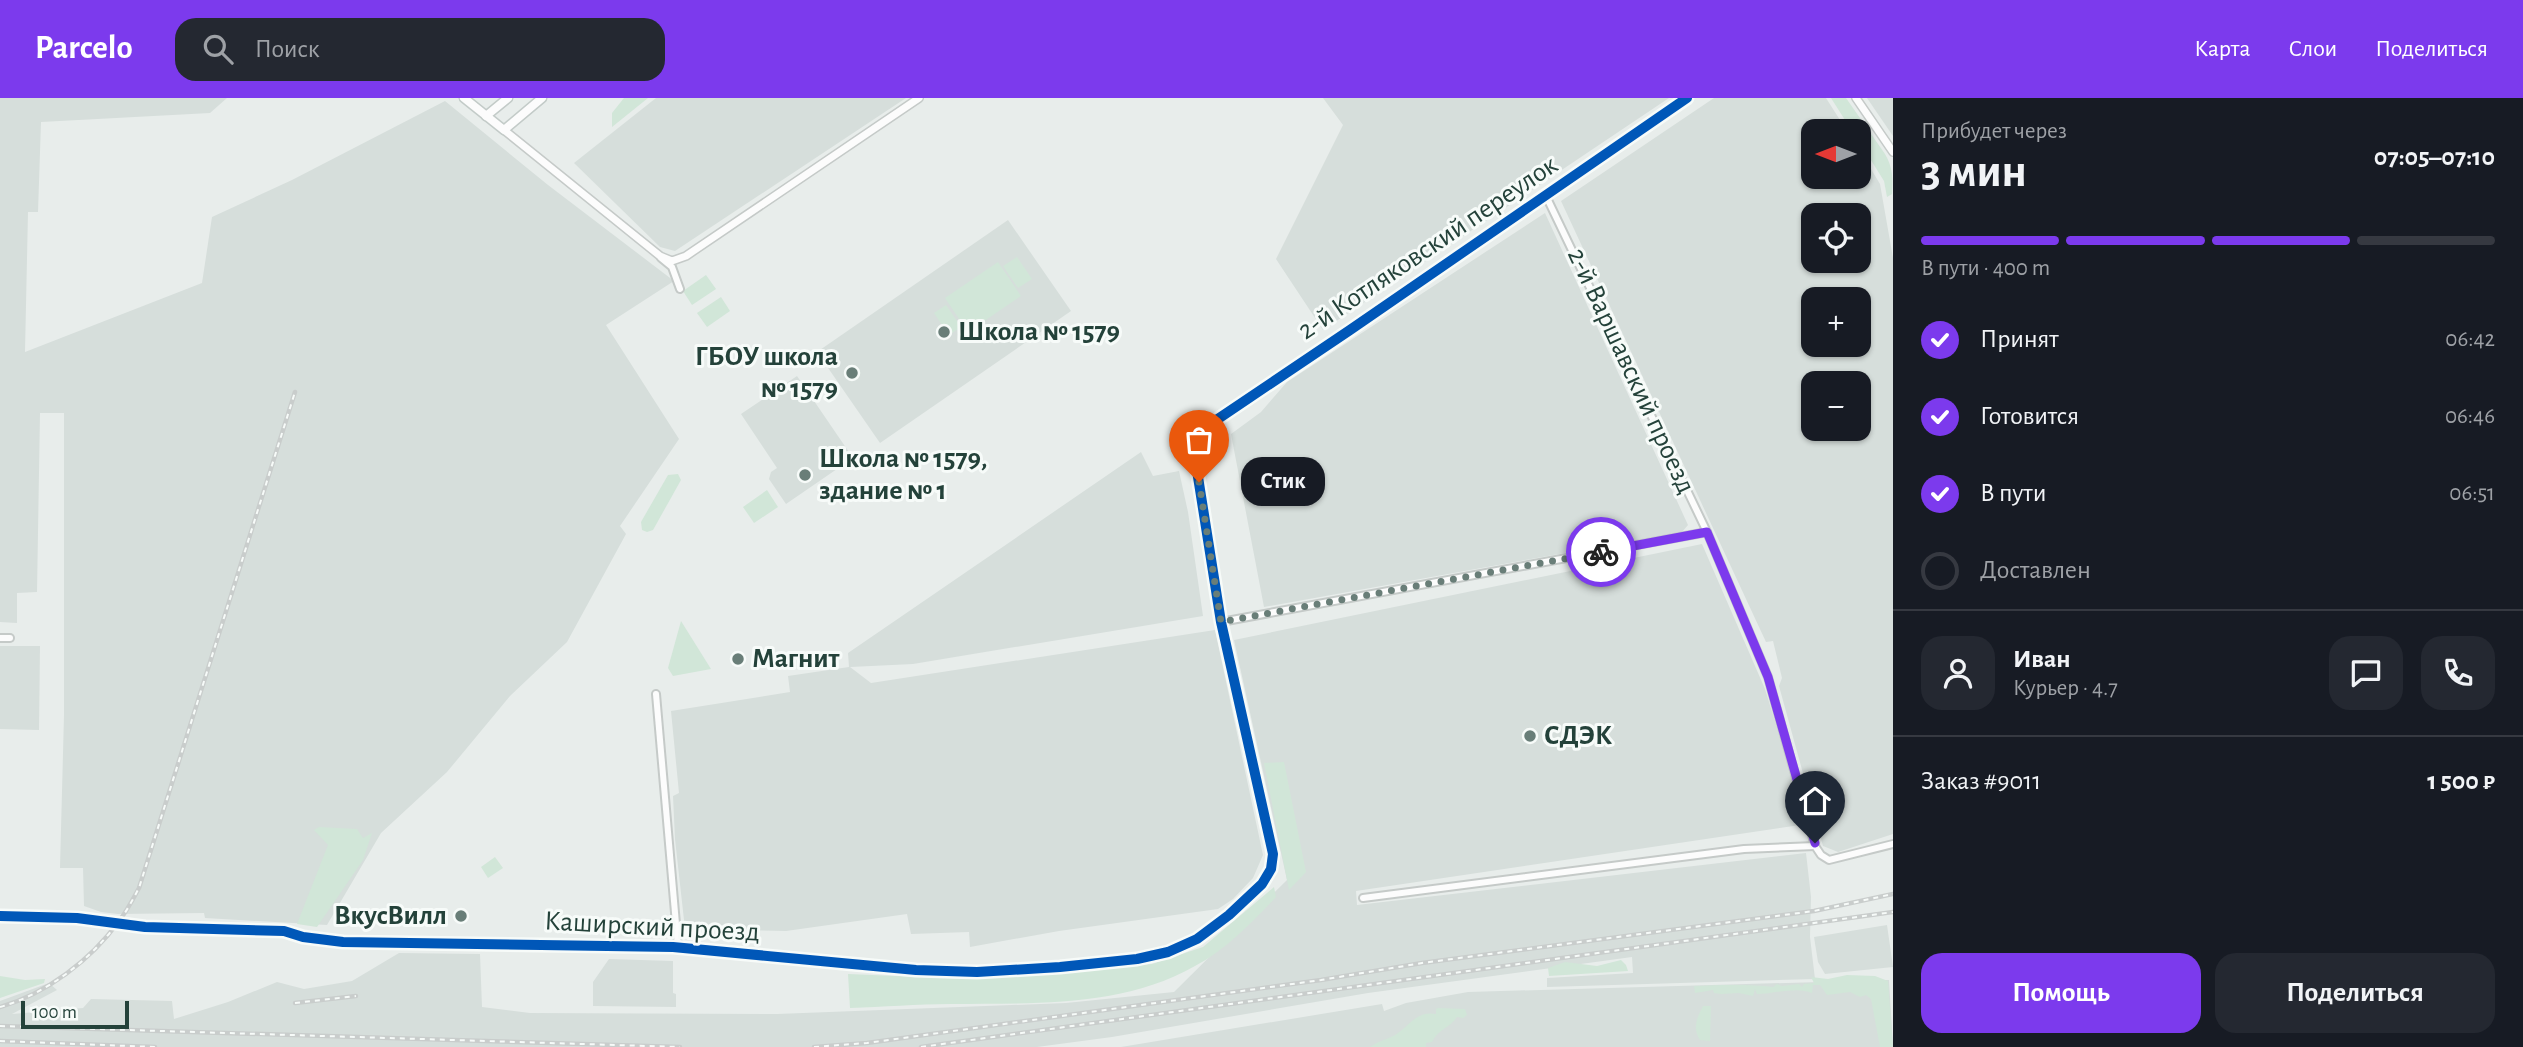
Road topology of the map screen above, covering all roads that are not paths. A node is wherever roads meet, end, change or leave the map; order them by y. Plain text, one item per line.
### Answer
1 (464, 98) edge
2 (508, 98) edge
3 (542, 98) edge
4 (919, 98) edge
5 (1687, 98) edge
6 (1856, 98) edge
7 (486, 116) junction
8 (503, 130) junction
9 (1893, 152) edge
10 (1546, 196) junction
11 (660, 256) junction
12 (680, 260) junction
13 (675, 274) junction
14 (680, 289) dead end
15 (1707, 532) junction
16 (1221, 622) junction
17 (0, 638) edge
18 (10, 638) dead end
19 (656, 694) dead end
20 (1893, 844) edge
21 (1815, 846) junction
22 (1363, 898) dead end
23 (0, 916) edge
24 (678, 947) junction

1 - 7 main road
2 - 7 main road
3 - 8 main road
4 - 12 street
5 - 10 street, 2-й Котляковский переулок
6 - 9 street
7 - 8 main road
8 - 11 street
10 - 15 street, 2-й Варшавский проезд
10 - 16 street, 2-й Котляковский переулок
11 - 12 street
11 - 13 street
12 - 13 street
13 - 14 street
15 - 16 street
15 - 21 street, 2-й Варшавский проезд
16 - 24 street, Каширский проезд
17 - 18 street
19 - 24 street
20 - 21 street, 2-й Варшавский проезд
21 - 22 street
23 - 24 street, Каширский проезд

